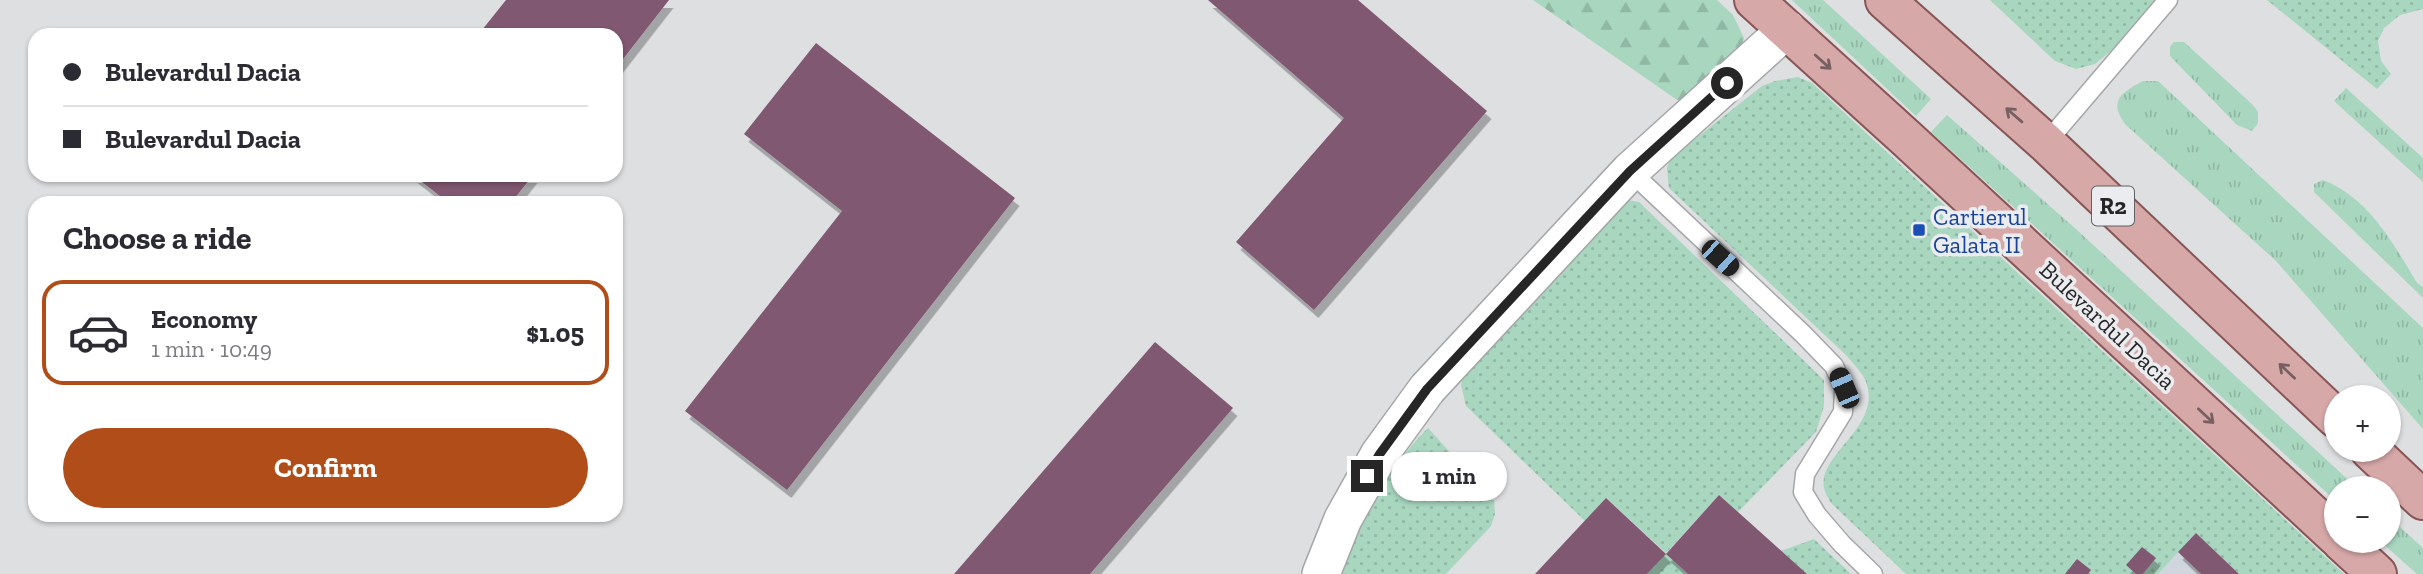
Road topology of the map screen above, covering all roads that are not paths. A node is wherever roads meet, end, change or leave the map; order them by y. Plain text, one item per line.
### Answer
1 (1754, 0) edge
2 (1885, 0) edge
3 (2168, 0) edge
4 (1787, 29) junction
5 (2046, 143) junction
6 (1630, 171) junction
7 (2324, 407) edge
8 (2383, 462) edge
9 (2423, 500) edge
10 (2324, 525) edge
11 (2354, 553) edge
12 (1321, 574) edge
13 (1873, 574) edge
14 (2377, 574) edge

1 - 4 main road, Bulevardul Dacia
5 -> 2 main road, R2
3 - 5 lane
4 - 6 street
4 -> 10 main road, Bulevardul Dacia
7 -> 5 main road, R2
6 - 12 street
6 - 13 lane
8 - 9 main road
11 - 14 main road

